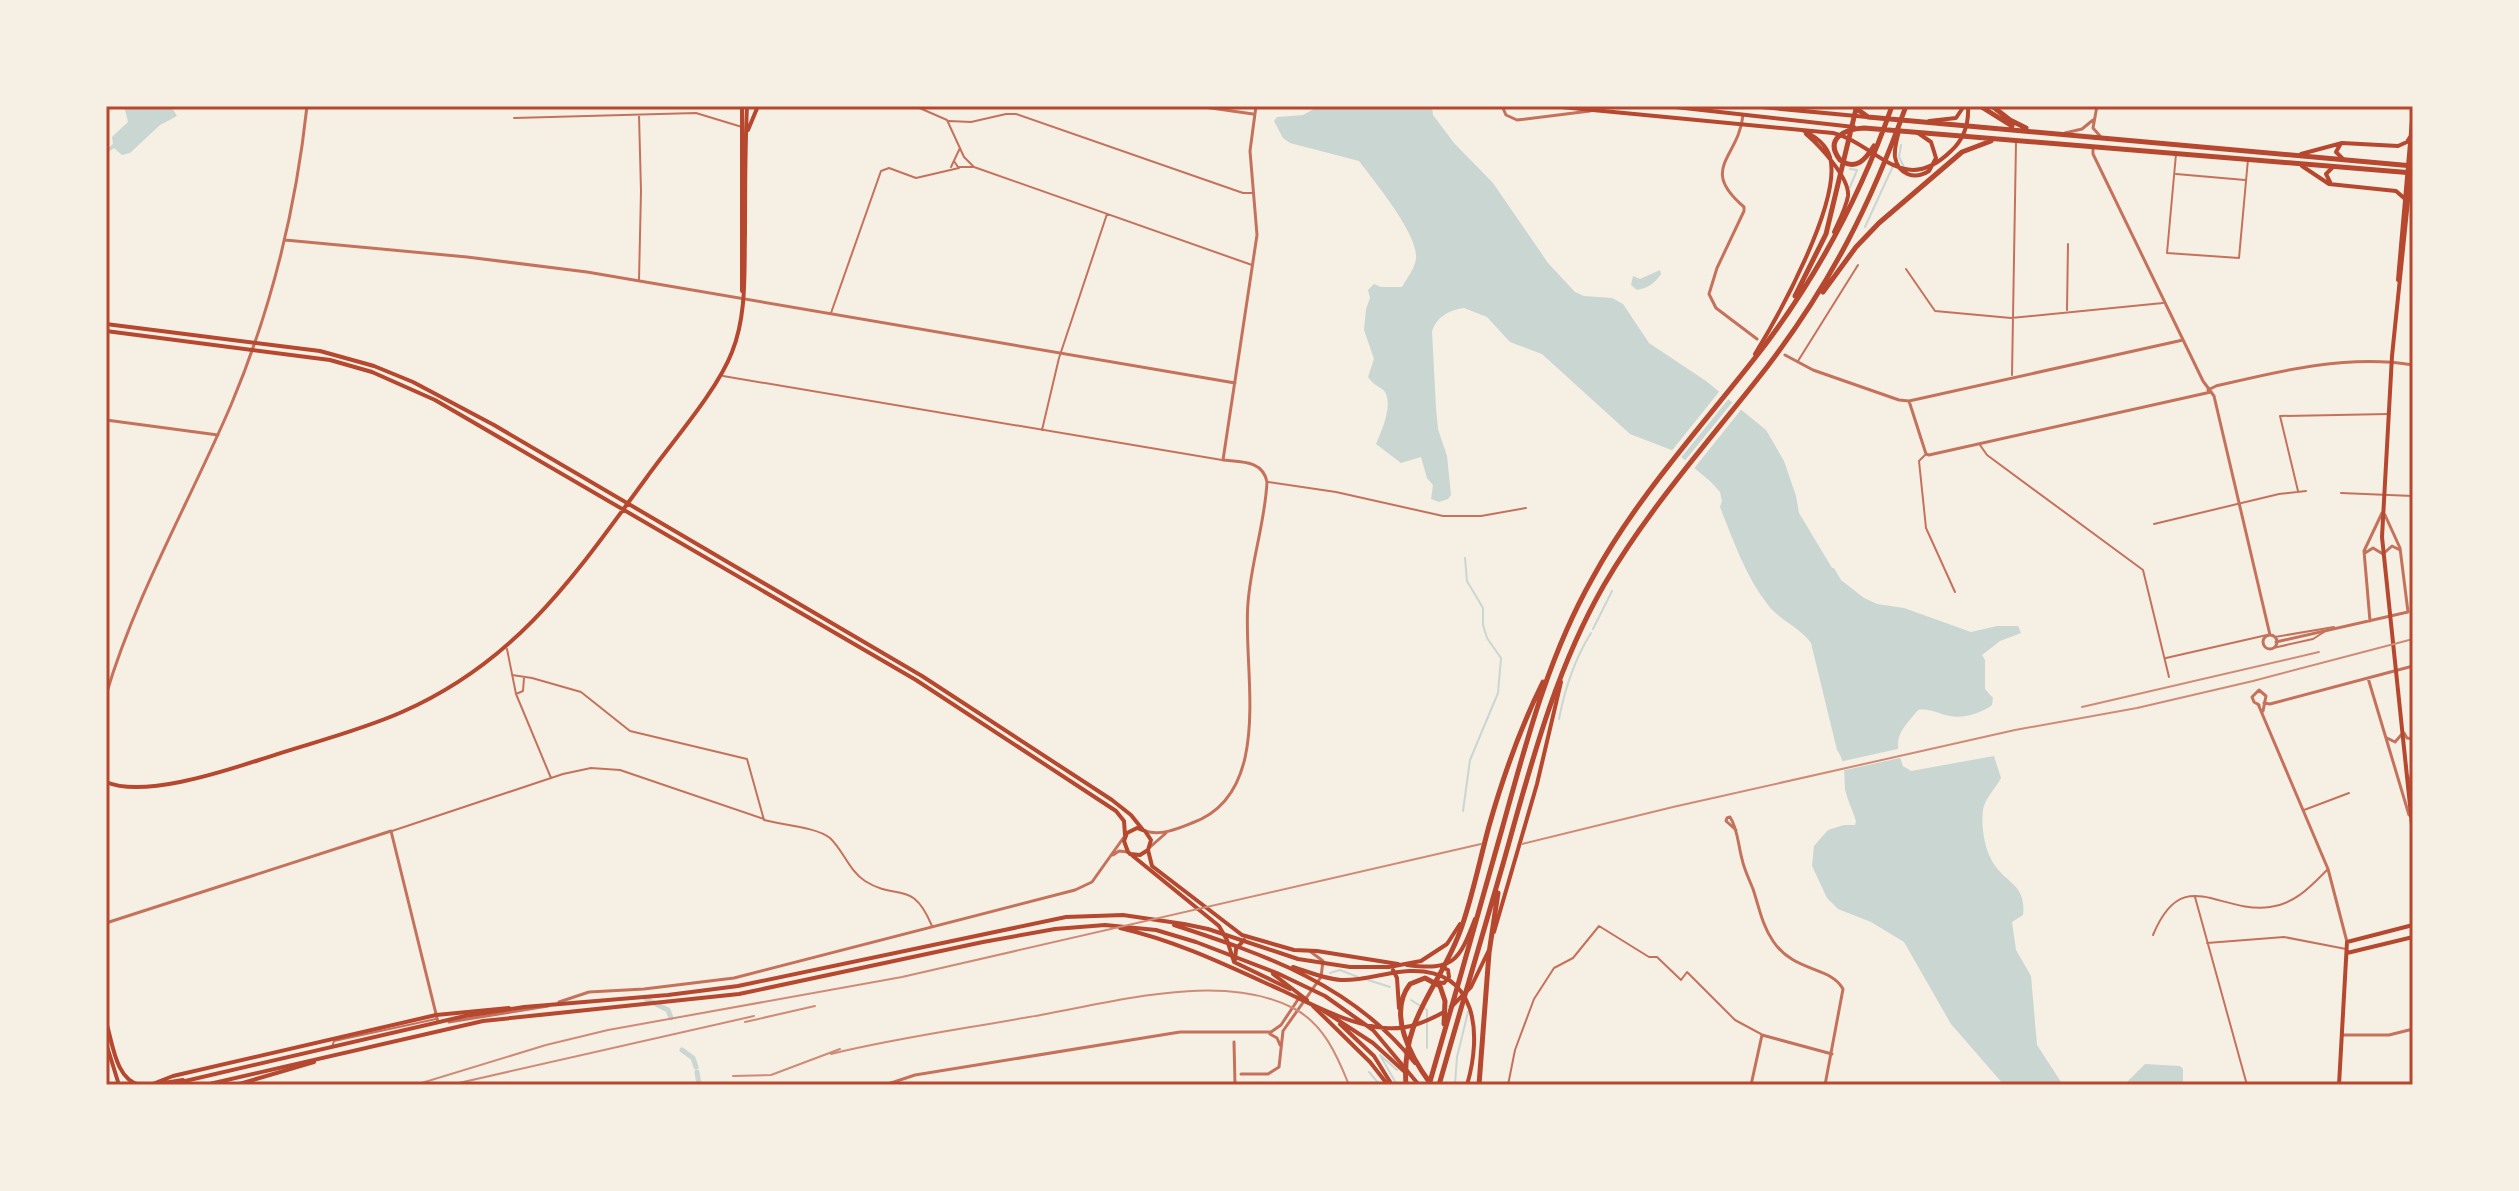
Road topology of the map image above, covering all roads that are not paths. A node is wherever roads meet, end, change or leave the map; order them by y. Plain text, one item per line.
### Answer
1 (307, 106) edge
2 (744, 106) edge
3 (758, 106) edge
4 (915, 106) edge
5 (1197, 106) edge
6 (1256, 106) edge
7 (1502, 106) edge
8 (1551, 106) edge
9 (1564, 106) edge
10 (1608, 106) edge
11 (1666, 106) edge
12 (1754, 106) edge
13 (1855, 106) edge
14 (1906, 106) edge
15 (1966, 106) edge
16 (1980, 106) edge
17 (1992, 106) edge
18 (2097, 106) edge
19 (1891, 107) edge
20 (2413, 109) edge
21 (1254, 114) junction
22 (639, 115) junction
23 (1743, 115) junction
24 (1557, 116) junction
25 (1868, 117) junction
26 (514, 118) dead end
27 (1784, 120) junction
28 (2093, 120) junction
29 (949, 121) junction
30 (1901, 121) junction
31 (1920, 121) junction
32 (957, 122) junction
33 (744, 127) junction
34 (1864, 128) junction
35 (953, 129) junction
36 (1798, 129) junction
37 (2025, 130) junction
38 (2038, 131) junction
39 (1883, 132) junction
40 (1916, 133) junction
41 (2062, 133) junction
42 (2411, 134) junction
43 (746, 135) junction
44 (2103, 137) junction
45 (2006, 140) junction
46 (2016, 141) junction
47 (2347, 143) junction
48 (2094, 146) junction
49 (2398, 146) junction
50 (960, 147) junction
51 (2177, 153) junction
52 (2412, 156) edge
53 (965, 158) junction
54 (2248, 158) junction
55 (2290, 158) junction
56 (955, 159) junction
57 (2345, 160) junction
58 (2341, 166) junction
59 (2413, 166) edge
60 (974, 167) junction
61 (961, 168) junction
62 (2399, 168) junction
63 (947, 170) junction
64 (2175, 174) junction
65 (2410, 178) edge
66 (2246, 180) junction
67 (2336, 185) junction
68 (2413, 187) edge
69 (2396, 191) junction
70 (1254, 193) junction
71 (2413, 197) edge
72 (2407, 202) junction
73 (1107, 213) junction
74 (285, 240) junction
75 (2068, 244) dead end
76 (1826, 252) junction
77 (1858, 265) dead end
78 (1254, 266) junction
79 (1906, 269) dead end
80 (639, 281) junction
81 (742, 298) junction
82 (1813, 301) junction
83 (2165, 302) junction
84 (2067, 311) junction
85 (831, 313) junction
86 (2013, 316) junction
87 (1782, 322) junction
88 (106, 324) edge
89 (140, 328) junction
90 (106, 331) edge
91 (139, 335) junction
92 (1757, 339) dead end
93 (2183, 341) junction
94 (255, 342) junction
95 (253, 348) junction
96 (1060, 353) junction
97 (1785, 355) dead end
98 (1798, 362) junction
99 (2392, 362) junction
100 (2413, 365) edge
101 (1745, 371) junction
102 (720, 376) junction
103 (2012, 378) junction
104 (1235, 383) junction
105 (2209, 391) junction
106 (436, 397) junction
107 (444, 401) junction
108 (1909, 401) junction
109 (2388, 414) junction
110 (106, 420) edge
111 (1042, 430) junction
112 (218, 435) junction
113 (1980, 444) junction
114 (1926, 454) junction
115 (1223, 460) junction
116 (1267, 482) junction
117 (2298, 491) junction
118 (2306, 491) dead end
119 (2341, 493) dead end
120 (2384, 495) junction
121 (2413, 496) edge
122 (628, 503) junction
123 (2240, 505) junction
124 (1526, 508) dead end
125 (624, 509) junction
126 (2383, 510) junction
127 (661, 522) junction
128 (2154, 524) dead end
129 (657, 528) junction
130 (2400, 551) junction
131 (2383, 554) junction
132 (2364, 556) junction
133 (722, 558) junction
134 (719, 565) junction
135 (1955, 592) dead end
136 (2371, 622) junction
137 (2344, 628) junction
138 (2325, 632) junction
139 (2271, 636) junction
140 (2276, 642) junction
141 (506, 648) junction
142 (1572, 648) junction
143 (2273, 648) junction
144 (1555, 656) junction
145 (2164, 658) junction
146 (2413, 666) edge
147 (512, 675) junction
148 (524, 676) junction
149 (2169, 677) dead end
150 (2368, 678) junction
151 (516, 694) junction
152 (106, 695) edge
153 (972, 711) junction
154 (980, 717) junction
155 (2403, 728) junction
156 (2385, 735) junction
157 (2413, 739) edge
158 (2413, 765) edge
159 (2407, 772) junction
160 (552, 778) junction
161 (106, 782) edge
162 (2410, 782) junction
163 (115, 785) junction
164 (106, 789) edge
165 (2413, 791) edge
166 (2349, 793) dead end
167 (2303, 810) junction
168 (2409, 815) junction
169 (764, 820) junction
170 (1144, 830) junction
171 (1736, 830) dead end
172 (391, 831) junction
173 (1169, 831) junction
174 (2413, 834) edge
175 (1125, 836) junction
176 (1149, 849) junction
177 (1129, 853) junction
178 (1108, 861) junction
179 (1503, 864) junction
180 (2328, 869) junction
181 (1485, 892) junction
182 (1183, 894) junction
183 (2195, 896) junction
184 (1469, 903) junction
185 (1165, 922) junction
186 (106, 923) edge
187 (1220, 924) junction
188 (1105, 925) junction
189 (2413, 925) edge
190 (932, 926) junction
191 (2153, 935) dead end
192 (2413, 937) edge
193 (1262, 942) junction
194 (2207, 943) junction
195 (2347, 948) junction
196 (1305, 950) junction
197 (1272, 960) junction
198 (1373, 960) junction
199 (1239, 965) junction
200 (1260, 967) junction
201 (1439, 967) junction
202 (1436, 982) junction
203 (1302, 1002) junction
204 (515, 1008) junction
205 (1329, 1015) junction
206 (1400, 1016) junction
207 (437, 1021) junction
208 (106, 1022) edge
209 (1285, 1023) junction
210 (2413, 1029) edge
211 (1225, 1032) junction
212 (1243, 1032) junction
213 (1266, 1033) junction
214 (1762, 1035) junction
215 (2342, 1035) junction
216 (1234, 1042) junction
217 (106, 1043) edge
218 (1441, 1045) junction
219 (1281, 1047) junction
220 (1832, 1054) junction
221 (333, 1056) junction
222 (1234, 1069) junction
223 (1422, 1071) junction
224 (1241, 1074) junction
225 (205, 1076) junction
226 (106, 1078) edge
227 (1234, 1084) edge
228 (108, 1085) edge
229 (119, 1085) edge
230 (140, 1085) edge
231 (151, 1085) edge
232 (168, 1085) edge
233 (205, 1085) edge
234 (236, 1085) edge
235 (885, 1085) edge
236 (1390, 1085) edge
237 (1406, 1085) edge
238 (1418, 1085) edge
239 (1430, 1085) edge
240 (1439, 1085) edge
241 (1467, 1085) edge
242 (1480, 1085) edge
243 (1508, 1085) edge
244 (1751, 1085) edge
245 (1825, 1085) edge
246 (2247, 1085) edge
247 (2339, 1085) edge

1 - 74 street
2 - 33 main road
3 - 43 main road
4 - 29 street
5 - 21 street
6 - 21 street
7 - 24 street
8 - 36 main road
9 - 24 street
10 - 24 street
11 - 23 main road
12 - 25 main road
13 - 25 highway
13 - 87 highway
14 - 30 highway
15 - 31 main road
15 - 36 main road
16 - 37 highway
17 - 38 highway
18 - 28 street
19 - 39 highway
20 - 42 main road
21 - 70 street
22 - 26 street
22 - 33 street
22 - 80 street
23 - 27 main road
23 - 92 street
25 - 31 highway
27 - 34 main road
27 - 76 main road
28 - 41 street
28 - 44 street
29 - 32 street
29 - 35 street
30 - 40 main road
30 - 82 highway
31 - 37 highway
32 - 35 street
32 - 70 street
33 - 43 main road
33 - 81 main road
34 - 39 highway
34 - 40 highway
35 - 50 street
36 - 101 main road
37 - 38 highway
38 - 41 highway
39 - 76 highway
40 - 45 highway
41 - 44 highway
42 - 49 main road
42 - 52 main road
43 - 81 main road
44 - 55 highway
45 - 46 highway
45 - 82 highway
46 - 48 highway
46 - 86 street
47 - 49 main road
47 - 55 main road
47 - 57 main road
48 - 51 highway
48 - 83 street
49 - 52 main road
50 - 53 street
50 - 56 street
51 - 54 highway
51 - 64 street
52 - 65 main road
53 - 56 street
53 - 60 street
53 - 61 street
54 - 55 highway
54 - 66 street
55 - 57 highway
55 - 58 highway
55 - 67 main road
56 - 61 street
56 - 63 street
57 - 62 highway
58 - 62 highway
58 - 67 main road
59 - 62 highway
60 - 61 street
60 - 73 street
61 - 63 street
62 - 65 highway
63 - 85 street
64 - 66 street
64 - 66 street
65 - 68 main road
65 - 69 main road
65 - 72 main road
67 - 69 main road
69 - 72 main road
70 - 78 street
71 - 72 main road
72 - 99 main road
73 - 78 street
73 - 96 street
74 - 80 street
74 - 94 street
75 - 84 street
76 - 87 highway
77 - 98 street
78 - 104 street
79 - 86 street
80 - 81 street
81 - 85 street
81 - 102 main road
82 - 142 highway
83 - 84 street
83 - 93 street
84 - 86 street
85 - 96 street
86 - 103 street
87 - 101 highway
88 - 89 main road
89 - 91 street
89 - 94 main road
90 - 91 main road
91 - 95 main road
93 - 103 street
93 - 105 street
94 - 95 street
94 - 106 main road
95 - 106 main road
95 - 112 street
96 - 104 street
96 - 111 street
97 - 98 street
98 - 108 street
99 - 100 street
99 - 105 street
99 - 109 main road
101 - 144 highway
102 - 111 street
102 - 122 main road
103 - 108 street
104 - 115 street
105 - 113 street
105 - 123 street
106 - 107 main road
107 - 122 main road
107 - 125 main road
108 - 114 street
109 - 117 street
109 - 120 main road
110 - 112 street
111 - 115 street
112 - 152 street
113 - 114 street
113 - 145 street
114 - 135 street
115 - 116 street
116 - 124 street
116 - 173 street
117 - 118 street
117 - 123 street
119 - 120 street
120 - 121 street
120 - 126 main road
122 - 125 main road
122 - 127 main road
123 - 128 street
123 - 139 street
125 - 129 main road
125 - 141 main road
126 - 130 street
126 - 131 main road
126 - 132 street
127 - 129 street
127 - 133 main road
129 - 134 main road
130 - 131 street
130 - 136 street
131 - 132 street
131 - 155 main road
132 - 136 street
133 - 134 street
133 - 153 main road
134 - 153 main road
136 - 137 street
137 - 138 street
137 - 139 street
138 - 140 street
138 - 143 street
139 - 140 street
139 - 143 street
139 - 145 street
140 - 143 street
141 - 147 street
141 - 163 main road
142 - 179 highway
142 - 188 main road
144 - 181 highway
144 - 184 highway
145 - 149 street
146 - 150 street
147 - 148 street
147 - 151 street
148 - 151 street
148 - 169 street
150 - 156 street
150 - 167 street
151 - 160 street
153 - 154 main road
154 - 170 main road
154 - 175 main road
155 - 156 street
155 - 157 street
155 - 159 main road
156 - 168 street
158 - 162 street
159 - 162 main road
159 - 168 main road
160 - 169 street
160 - 172 street
161 - 163 main road
162 - 165 main road
163 - 164 main road
166 - 167 street
167 - 180 street
168 - 174 main road
169 - 190 street
170 - 173 street
170 - 175 main road
170 - 176 main road
171 - 220 street
172 - 186 street
172 - 207 street
173 - 176 street
175 - 177 main road
175 - 178 street
176 - 177 main road
176 - 182 main road
177 - 178 street
177 - 182 main road
178 - 190 street
179 - 240 highway
179 - 242 highway
180 - 183 street
180 - 195 street
181 - 201 main road
181 - 218 highway
182 - 187 main road
183 - 191 street
183 - 194 street
184 - 185 main road
184 - 237 highway
185 - 197 main road
185 - 204 main road
187 - 193 main road
187 - 199 main road
188 - 200 main road
188 - 221 main road
189 - 195 main road
190 - 207 street
192 - 195 main road
193 - 196 main road
193 - 199 main road
194 - 195 street
194 - 246 street
195 - 215 main road
196 - 198 main road
196 - 203 street
197 - 223 main road
197 - 241 main road
198 - 201 main road
198 - 206 main road
199 - 203 main road
200 - 236 main road
200 - 238 main road
201 - 202 main road
202 - 206 highway
202 - 218 highway
203 - 205 main road
203 - 209 street
204 - 225 main road
204 - 231 main road
205 - 236 main road
205 - 238 main road
206 - 223 highway
207 - 207 street
208 - 230 main road
209 - 213 street
209 - 219 street
210 - 215 street
211 - 212 street
211 - 216 street
211 - 235 street
212 - 213 street
212 - 216 street
213 - 219 street
214 - 220 street
214 - 243 street
214 - 244 street
215 - 247 main road
216 - 222 street
217 - 229 main road
218 - 239 highway
219 - 224 street
220 - 245 street
221 - 233 main road
221 - 234 main road
222 - 224 street
222 - 227 street
223 - 239 highway
224 - 227 street
225 - 231 main road
225 - 232 main road
226 - 228 main road

